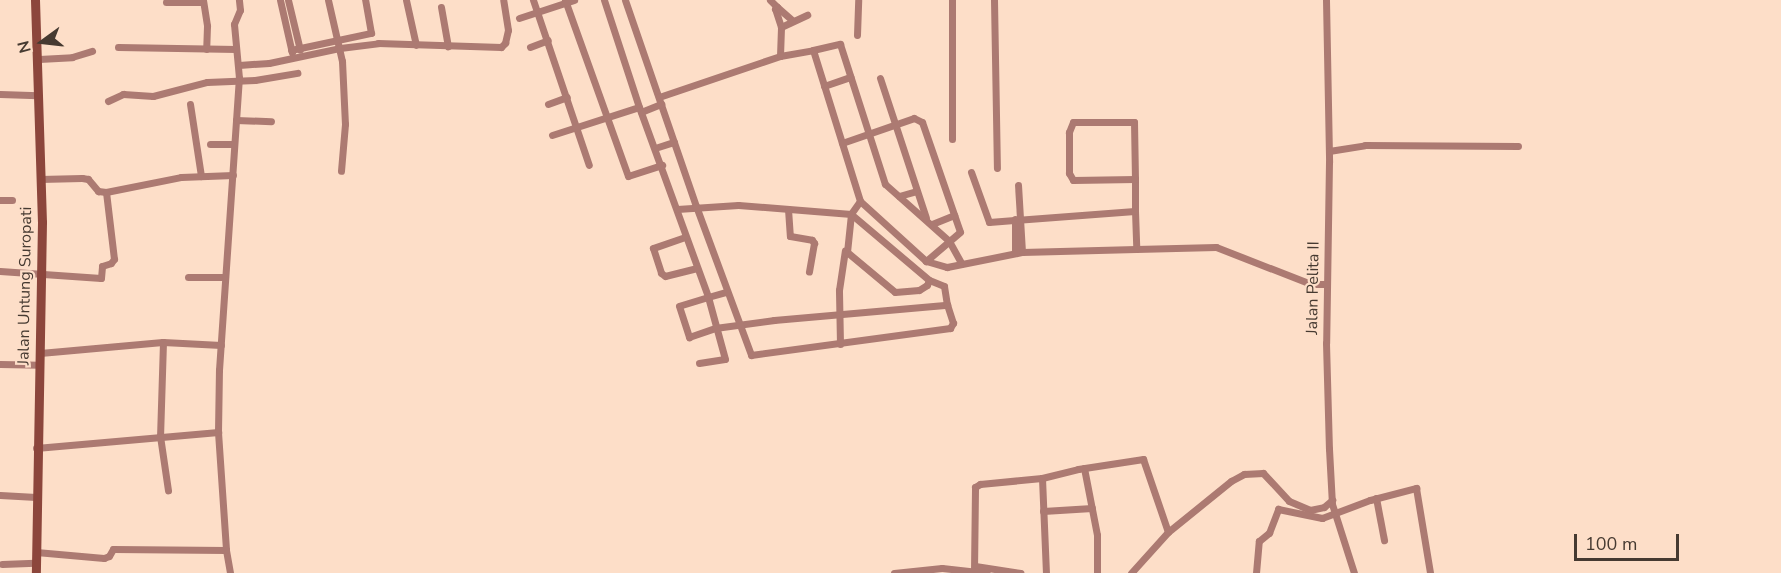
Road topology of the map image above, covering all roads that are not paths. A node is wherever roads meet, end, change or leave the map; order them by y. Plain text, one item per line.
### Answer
1 (36, 0) edge
2 (239, 0) edge
3 (280, 0) edge
4 (288, 0) edge
5 (328, 0) edge
6 (365, 0) edge
7 (406, 0) edge
8 (504, 0) edge
9 (533, 0) edge
10 (604, 0) edge
11 (625, 0) edge
12 (770, 0) edge
13 (858, 0) edge
14 (952, 0) edge
15 (994, 0) edge
16 (1326, 0) edge
17 (203, 1) edge
18 (568, 1) edge
19 (166, 2) dead end
20 (441, 7) dead end
21 (777, 8) junction
22 (538, 11) junction
23 (807, 15) dead end
24 (519, 18) dead end
25 (792, 20) junction
26 (781, 27) junction
27 (857, 35) dead end
28 (548, 40) junction
29 (416, 45) junction
30 (340, 46) junction
31 (448, 46) junction
32 (530, 46) dead end
33 (118, 47) dead end
34 (206, 49) junction
35 (236, 49) junction
36 (295, 49) junction
37 (813, 50) junction
38 (92, 51) dead end
39 (780, 56) junction
40 (301, 57) junction
41 (39, 59) junction
42 (293, 59) junction
43 (239, 67) junction
44 (297, 74) dead end
45 (850, 77) junction
46 (880, 78) dead end
47 (238, 80) junction
48 (824, 86) junction
49 (0, 94) edge
50 (38, 95) junction
51 (567, 97) junction
52 (660, 100) junction
53 (108, 101) dead end
54 (190, 104) dead end
55 (548, 104) dead end
56 (640, 110) junction
57 (607, 117) junction
58 (236, 120) junction
59 (271, 121) dead end
60 (895, 124) junction
61 (577, 126) junction
62 (552, 135) dead end
63 (868, 135) junction
64 (952, 139) dead end
65 (674, 142) junction
66 (842, 143) junction
67 (210, 144) dead end
68 (234, 144) junction
69 (1518, 146) dead end
70 (655, 148) junction
71 (1329, 151) junction
72 (589, 165) dead end
73 (662, 165) junction
74 (997, 168) dead end
75 (341, 171) dead end
76 (971, 172) dead end
77 (233, 175) junction
78 (201, 176) junction
79 (40, 179) junction
80 (1135, 179) junction
81 (1016, 183) dead end
82 (916, 191) junction
83 (106, 192) junction
84 (898, 196) junction
85 (0, 200) edge
86 (12, 201) dead end
87 (696, 206) junction
88 (855, 207) junction
89 (676, 209) junction
90 (788, 209) junction
91 (1135, 211) junction
92 (954, 216) junction
93 (1017, 221) junction
94 (929, 222) junction
95 (686, 237) junction
96 (948, 240) junction
97 (1136, 249) junction
98 (845, 250) junction
99 (1018, 252) junction
100 (926, 261) junction
101 (962, 264) junction
102 (697, 268) junction
103 (0, 271) edge
104 (809, 272) dead end
105 (41, 276) junction
106 (188, 277) dead end
107 (225, 277) junction
108 (929, 280) junction
109 (1326, 288) junction
110 (726, 292) junction
111 (708, 297) junction
112 (947, 305) junction
113 (837, 315) junction
114 (738, 325) junction
115 (715, 328) junction
116 (163, 342) junction
117 (840, 344) junction
118 (221, 345) junction
119 (40, 353) junction
120 (699, 363) dead end
121 (0, 364) edge
122 (39, 365) junction
123 (218, 432) junction
124 (159, 436) junction
125 (36, 448) junction
126 (1084, 468) junction
127 (1042, 478) junction
128 (168, 490) dead end
129 (0, 495) edge
130 (36, 497) junction
131 (1376, 498) junction
132 (1289, 501) junction
133 (1333, 507) junction
134 (1092, 508) junction
135 (1283, 508) junction
136 (1043, 511) junction
137 (1168, 532) junction
138 (1384, 540) dead end
139 (226, 550) junction
140 (36, 552) junction
141 (2, 564) dead end
142 (35, 568) edge
143 (975, 568) junction
144 (908, 572) edge
145 (230, 573) edge
146 (894, 573) edge
147 (987, 573) edge
148 (1020, 573) edge
149 (1046, 573) edge
150 (1097, 573) edge
151 (1131, 573) edge
152 (1256, 573) edge
153 (1354, 573) edge
154 (1430, 573) edge

1 - 41 street, Jalan Untung Suropati
2 - 35 street
3 - 36 street
4 - 36 street
5 - 30 street
6 - 30 street
7 - 29 street
8 - 31 street
9 - 22 street
10 - 56 street
11 - 52 street
12 - 21 street
13 - 27 street
14 - 64 street
15 - 74 street
16 - 71 street, Jalan Pelita II
17 - 19 street
17 - 34 street
18 - 22 street
18 - 57 street
20 - 31 street
21 - 25 street
21 - 26 street
22 - 24 street
22 - 28 street
23 - 25 street
25 - 26 street
26 - 39 street
28 - 32 street
28 - 51 street
29 - 30 street
29 - 31 street
30 - 36 street
30 - 40 street
30 - 75 street
33 - 34 street
34 - 35 street
35 - 43 street
36 - 40 street
36 - 42 street
37 - 39 street
37 - 45 street
37 - 48 street
38 - 41 street
39 - 52 street
40 - 42 street
41 - 50 street, Jalan Untung Suropati
42 - 43 street
43 - 47 street
44 - 47 street
45 - 48 street
45 - 63 street
46 - 60 street
47 - 53 street
47 - 58 street
48 - 66 street
49 - 50 street
50 - 79 street, Jalan Untung Suropati
51 - 55 street
51 - 61 street
52 - 56 street
52 - 65 street
54 - 78 street
56 - 57 street
56 - 70 street
57 - 61 street
57 - 73 street
58 - 59 street
58 - 68 street
60 - 63 street
60 - 82 street
60 - 92 street
61 - 62 street
61 - 72 street
63 - 66 street
63 - 84 street
65 - 70 street
65 - 87 street
66 - 88 street
67 - 68 street
68 - 77 street
69 - 71 street
70 - 73 street
71 - 109 street, Jalan Pelita II
73 - 89 street
76 - 93 street
77 - 78 street
77 - 107 street
78 - 83 street
79 - 83 street
79 - 105 street, Jalan Untung Suropati
80 - 80 street
80 - 91 street
81 - 93 street
82 - 84 street
82 - 94 street
83 - 105 street
84 - 94 street
85 - 86 street
87 - 89 street
87 - 90 street
87 - 110 street
88 - 90 street
88 - 98 street
88 - 100 street
88 - 108 street
89 - 95 street
90 - 104 street
91 - 93 street
91 - 97 street
92 - 94 street
92 - 96 street
93 - 99 street
94 - 96 street
95 - 102 street
95 - 102 street
96 - 100 street
96 - 101 street
97 - 99 street
97 - 109 street
98 - 108 street
98 - 113 street
99 - 101 street
100 - 101 street
102 - 111 street
103 - 105 street
105 - 119 street, Jalan Untung Suropati
106 - 107 street
107 - 118 street
108 - 112 street
109 - 133 street, Jalan Pelita II
110 - 111 street
110 - 114 street
111 - 115 street
111 - 115 street
112 - 113 street
112 - 117 street
113 - 114 street
113 - 117 street
114 - 115 street
114 - 117 street
115 - 120 street
116 - 118 street
116 - 119 street
116 - 124 street
118 - 123 street
119 - 122 street, Jalan Untung Suropati
121 - 122 street
122 - 125 street, Jalan Untung Suropati
123 - 124 street
123 - 139 street
124 - 125 street
124 - 128 street
125 - 130 street, Jalan Untung Suropati
126 - 127 street
126 - 134 street
126 - 137 street
127 - 136 street
127 - 143 street
129 - 130 street
130 - 140 street, Jalan Untung Suropati
131 - 133 street
131 - 138 street
131 - 154 street
132 - 133 street
132 - 135 street
132 - 137 street
133 - 135 street
133 - 153 street, Jalan Pelita II
134 - 136 street
134 - 150 street
135 - 152 street
136 - 149 street
137 - 151 street
139 - 140 street
139 - 145 street
140 - 142 street, Jalan Untung Suropati
141 - 142 street
143 - 144 street
143 - 147 street
143 - 148 street
144 - 146 street

